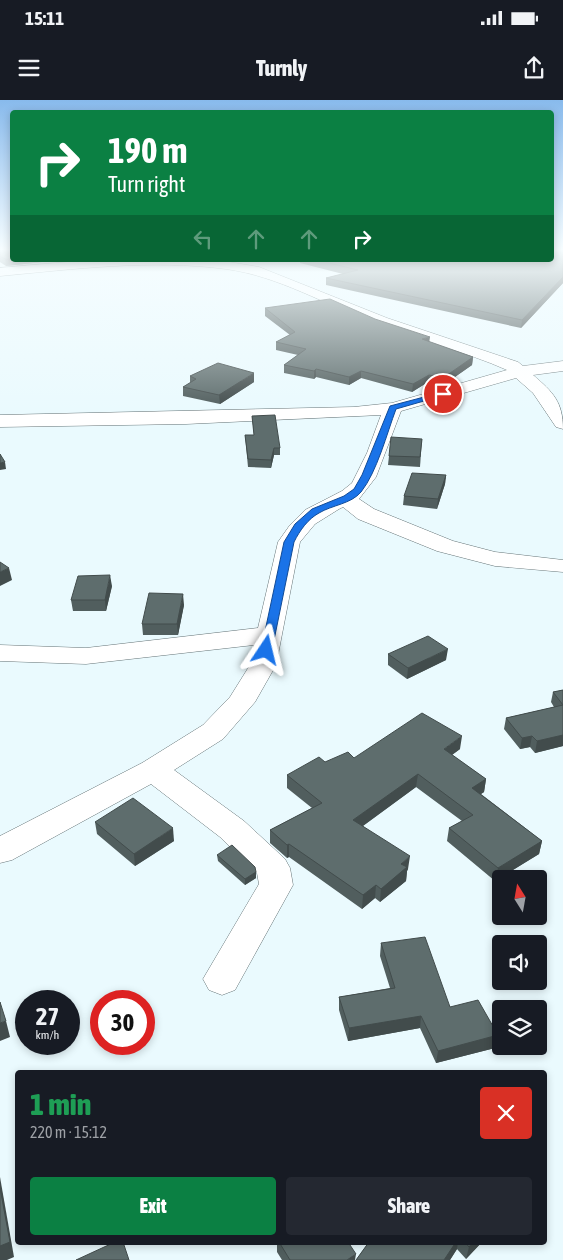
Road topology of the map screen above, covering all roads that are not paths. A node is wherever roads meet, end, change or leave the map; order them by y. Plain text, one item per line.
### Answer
1 (336, 302) edge
2 (563, 366) edge
3 (519, 372) junction
4 (393, 408) junction
5 (0, 421) edge
6 (563, 423) edge
7 (348, 498) junction
8 (559, 566) dead end
9 (269, 635) junction
10 (0, 653) edge
11 (153, 770) junction
12 (0, 851) edge
13 (222, 979) dead end

1 - 3 street
2 - 3 street
3 - 4 street
3 - 6 street
4 - 5 street
4 - 7 street
7 - 8 street
7 - 9 street
9 - 10 street
9 - 11 street
11 - 12 street
11 - 13 street

